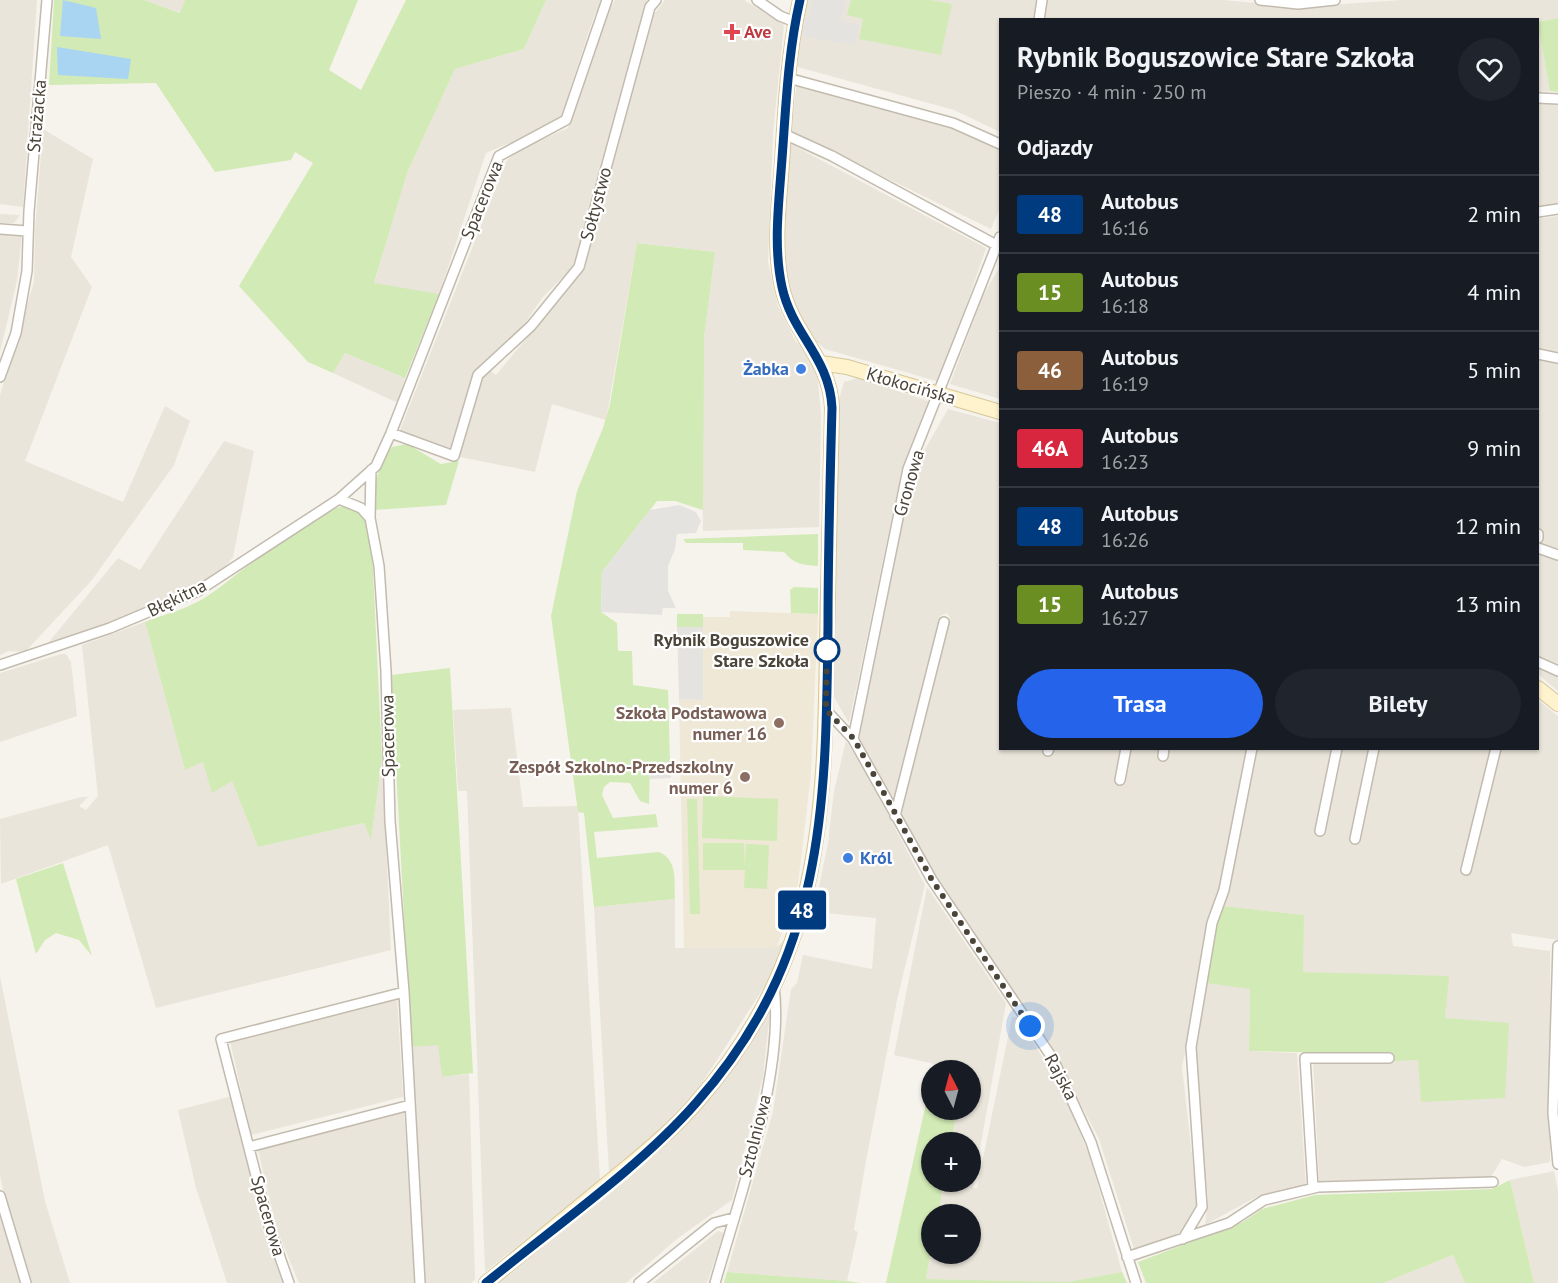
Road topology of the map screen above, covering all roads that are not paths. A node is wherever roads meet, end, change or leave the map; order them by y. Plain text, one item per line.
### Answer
1 (47, 0) edge
2 (607, 0) edge
3 (656, 0) edge
4 (757, 0) edge
5 (800, 0) edge
6 (1042, 0) edge
7 (1260, 0) edge
8 (1335, 0) edge
9 (1039, 18) edge
10 (795, 22) junction
11 (789, 78) junction
12 (1539, 98) edge
13 (1558, 99) edge
14 (784, 134) junction
15 (999, 144) edge
16 (1558, 209) edge
17 (1539, 212) edge
18 (0, 230) edge
19 (27, 231) junction
20 (999, 243) edge
21 (999, 246) edge
22 (1539, 354) edge
23 (1558, 358) edge
24 (821, 363) junction
25 (0, 377) edge
26 (940, 394) junction
27 (999, 412) edge
28 (391, 433) junction
29 (371, 470) junction
30 (339, 499) junction
31 (370, 518) junction
32 (1539, 548) edge
33 (1558, 555) edge
34 (944, 622) dead end
35 (1539, 662) edge
36 (0, 665) edge
37 (1558, 671) edge
38 (1539, 689) edge
39 (1558, 704) edge
40 (826, 710) junction
41 (854, 739) junction
42 (1126, 750) edge
43 (1252, 750) edge
44 (1337, 750) edge
45 (1374, 750) edge
46 (1496, 750) edge
47 (1120, 780) dead end
48 (895, 816) junction
49 (1320, 831) dead end
50 (1355, 839) dead end
51 (1466, 870) dead end
52 (1558, 946) edge
53 (774, 986) junction
54 (404, 992) junction
55 (1389, 1058) dead end
56 (410, 1105) junction
57 (249, 1148) junction
58 (1558, 1164) edge
59 (1493, 1182) dead end
60 (1313, 1188) junction
61 (0, 1196) edge
62 (733, 1218) junction
63 (1183, 1239) junction
64 (1127, 1257) junction
65 (26, 1283) edge
66 (289, 1283) edge
67 (420, 1283) edge
68 (486, 1283) edge
69 (639, 1283) edge
70 (715, 1283) edge
71 (1136, 1283) edge

1 - 19 street, Strażacka
2 - 28 street, Spacerowa
3 - 28 street, Sołtystwo
4 - 10 street
5 - 10 street
6 - 9 street
7 - 8 street
10 - 11 street
11 - 14 street
11 - 15 street
12 - 13 street
14 - 20 street
14 - 24 street
16 - 17 street
18 - 19 street
19 - 25 street
21 - 26 street, Gronowa
22 - 23 street
24 - 26 street, Kłokocińska
24 - 40 street
26 - 27 street, Kłokocińska
26 - 41 street, Gronowa
28 - 29 street, Spacerowa
29 - 30 street, Błękitna
29 - 31 street, Spacerowa
30 - 31 street
30 - 36 street, Błękitna
31 - 54 street, Spacerowa
32 - 33 street
34 - 48 street
35 - 37 street
38 - 39 street
40 - 41 street, Rajska
40 - 53 street
41 - 48 street, Rajska
42 - 47 street
43 - 63 street
44 - 49 street
45 - 50 street
46 - 51 street
48 - 64 street, Rajska
52 - 58 street
53 - 62 street, Sztolniowa
53 - 68 street
54 - 56 street, Spacerowa
54 - 57 street, Spacerowa
55 - 60 street
56 - 57 street
56 - 67 street, Spacerowa
57 - 66 street, Spacerowa
59 - 60 street
60 - 63 street
61 - 65 street
62 - 69 street
62 - 70 street, Sztolniowa
63 - 64 street
64 - 71 street, Rajska

